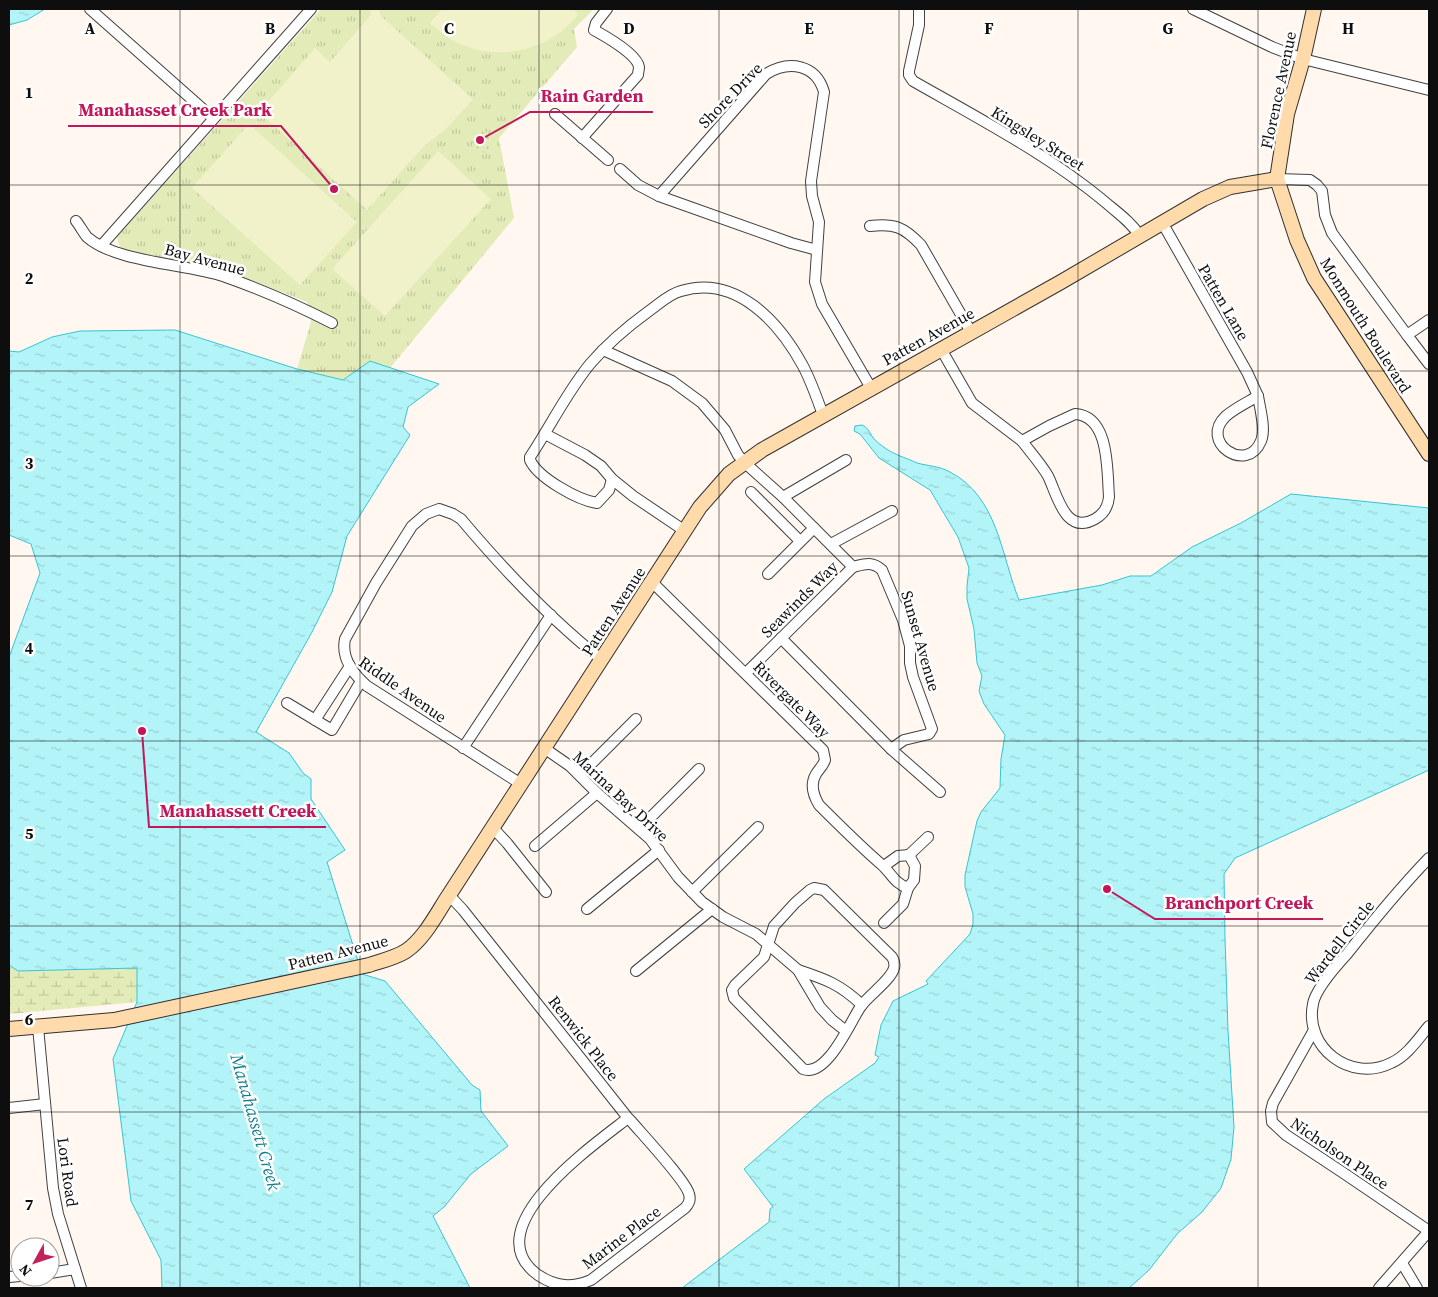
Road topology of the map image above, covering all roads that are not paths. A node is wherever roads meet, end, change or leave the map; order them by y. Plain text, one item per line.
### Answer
1 (90, 9) edge
2 (311, 9) edge
3 (607, 9) edge
4 (919, 9) edge
5 (1193, 9) edge
6 (1314, 9) edge
7 (1302, 59) junction
8 (1429, 90) edge
9 (554, 114) dead end
10 (213, 118) junction
11 (582, 138) junction
12 (608, 160) dead end
13 (620, 169) dead end
14 (1277, 179) junction
15 (659, 196) junction
16 (76, 221) dead end
17 (1163, 224) junction
18 (870, 226) dead end
19 (1140, 236) junction
20 (101, 246) junction
21 (817, 250) junction
22 (1429, 320) edge
23 (332, 323) dead end
24 (971, 332) junction
25 (1407, 335) junction
26 (941, 349) junction
27 (603, 350) junction
28 (1429, 364) edge
29 (870, 388) junction
30 (1258, 396) junction
31 (823, 415) junction
32 (545, 434) junction
33 (1022, 442) junction
34 (1429, 454) edge
35 (846, 460) dead end
36 (745, 463) junction
37 (612, 479) junction
38 (751, 492) dead end
39 (783, 497) junction
40 (892, 511) dead end
41 (814, 528) junction
42 (685, 531) junction
43 (800, 541) junction
44 (830, 544) junction
45 (852, 567) junction
46 (768, 574) dead end
47 (653, 582) junction
48 (551, 615) junction
49 (781, 638) junction
50 (602, 660) junction
51 (350, 666) junction
52 (746, 673) junction
53 (361, 681) junction
54 (286, 703) dead end
55 (636, 719) dead end
56 (315, 720) junction
57 (463, 748) junction
58 (544, 748) junction
59 (891, 749) junction
60 (699, 769) dead end
61 (580, 775) junction
62 (521, 784) junction
63 (940, 792) dead end
64 (597, 793) junction
65 (758, 827) dead end
66 (493, 828) junction
67 (639, 828) junction
68 (928, 837) dead end
69 (535, 846) dead end
70 (659, 850) junction
71 (909, 856) junction
72 (1429, 858) edge
73 (884, 866) junction
74 (908, 888) junction
75 (546, 892) dead end
76 (692, 892) junction
77 (449, 894) junction
78 (586, 909) dead end
79 (712, 909) junction
80 (884, 923) dead end
81 (768, 944) junction
82 (798, 970) junction
83 (636, 971) dead end
84 (862, 1005) junction
85 (1429, 1026) edge
86 (38, 1027) junction
87 (9, 1029) edge
88 (1314, 1030) junction
89 (846, 1031) junction
90 (45, 1104) junction
91 (9, 1108) edge
92 (628, 1118) junction
93 (689, 1202) joint
94 (1429, 1231) edge
95 (1402, 1263) junction
96 (75, 1269) junction
97 (60, 1271) edge
98 (81, 1288) edge
99 (1379, 1288) edge
100 (1417, 1288) edge

1 - 10 street
2 - 10 street
3 - 11 street
4 - 19 street, Kingsley Street
5 - 7 street
6 - 7 street, Florence Avenue
7 - 8 street
7 - 14 street, Florence Avenue
9 - 11 street
10 - 20 street
11 - 12 street
13 - 15 street
14 - 17 street, Patten Avenue
14 - 25 street
14 - 34 street, Monmouth Boulevard
15 - 21 street
15 - 21 street, Shore Drive
16 - 20 street, Bay Avenue
17 - 19 street, Patten Avenue
17 - 30 street, Patten Lane
18 - 24 street
19 - 24 street, Patten Avenue
20 - 23 street, Bay Avenue
21 - 29 street, Shore Drive
22 - 25 street
24 - 26 street, Patten Avenue
25 - 28 street
26 - 29 street, Patten Avenue
26 - 33 street
27 - 31 street
27 - 32 street
27 - 36 street
29 - 31 street, Patten Avenue
30 - 30 street, Patten Lane
31 - 36 street, Patten Avenue
32 - 37 street
32 - 37 street
33 - 33 street
35 - 39 street
36 - 39 street
36 - 42 street, Patten Avenue
37 - 42 street
38 - 43 street
39 - 41 street
40 - 44 street
41 - 43 street
41 - 44 street
42 - 47 street, Patten Avenue
43 - 46 street
44 - 45 street
45 - 49 street, Seawinds Way
45 - 59 street, Sunset Avenue
47 - 50 street, Patten Avenue
47 - 52 street, Rivergate Way
48 - 50 street
48 - 51 street
48 - 57 street
49 - 52 street, Seawinds Way
49 - 59 street
50 - 58 street, Patten Avenue
51 - 53 street, Riddle Avenue
51 - 56 street, Riddle Avenue
52 - 73 street, Rivergate Way
53 - 56 street
53 - 57 street, Riddle Avenue
54 - 56 street
55 - 61 street
57 - 62 street, Riddle Avenue
58 - 61 street, Marina Bay Drive
58 - 62 street, Patten Avenue
59 - 63 street
60 - 67 street
61 - 64 street, Marina Bay Drive
62 - 66 street, Patten Avenue
64 - 67 street, Marina Bay Drive
64 - 69 street
65 - 76 street
66 - 75 street
66 - 77 street, Patten Avenue
67 - 70 street, Marina Bay Drive
68 - 71 street
70 - 76 street, Marina Bay Drive
70 - 78 street
71 - 73 street
71 - 74 street
72 - 88 street, Wardell Circle
73 - 74 street, Rivergate Way
74 - 80 street
76 - 79 street, Marina Bay Drive
77 - 86 street, Patten Avenue
77 - 92 street, Renwick Place
79 - 81 street, Marina Bay Drive
79 - 83 street
81 - 82 street, Marina Bay Drive
81 - 84 street
81 - 89 street
82 - 84 street
82 - 89 street, Marina Bay Drive
84 - 89 street
85 - 88 street, Wardell Circle
86 - 87 street, Patten Avenue
86 - 90 street, Lori Road
88 - 94 street, Nicholson Place
90 - 91 street
90 - 96 street, Lori Road
92 - 93 street, Renwick Place
92 - 93 street, Marine Place
94 - 95 street
95 - 99 street
95 - 100 street
96 - 97 street
96 - 98 street, Lori Road

